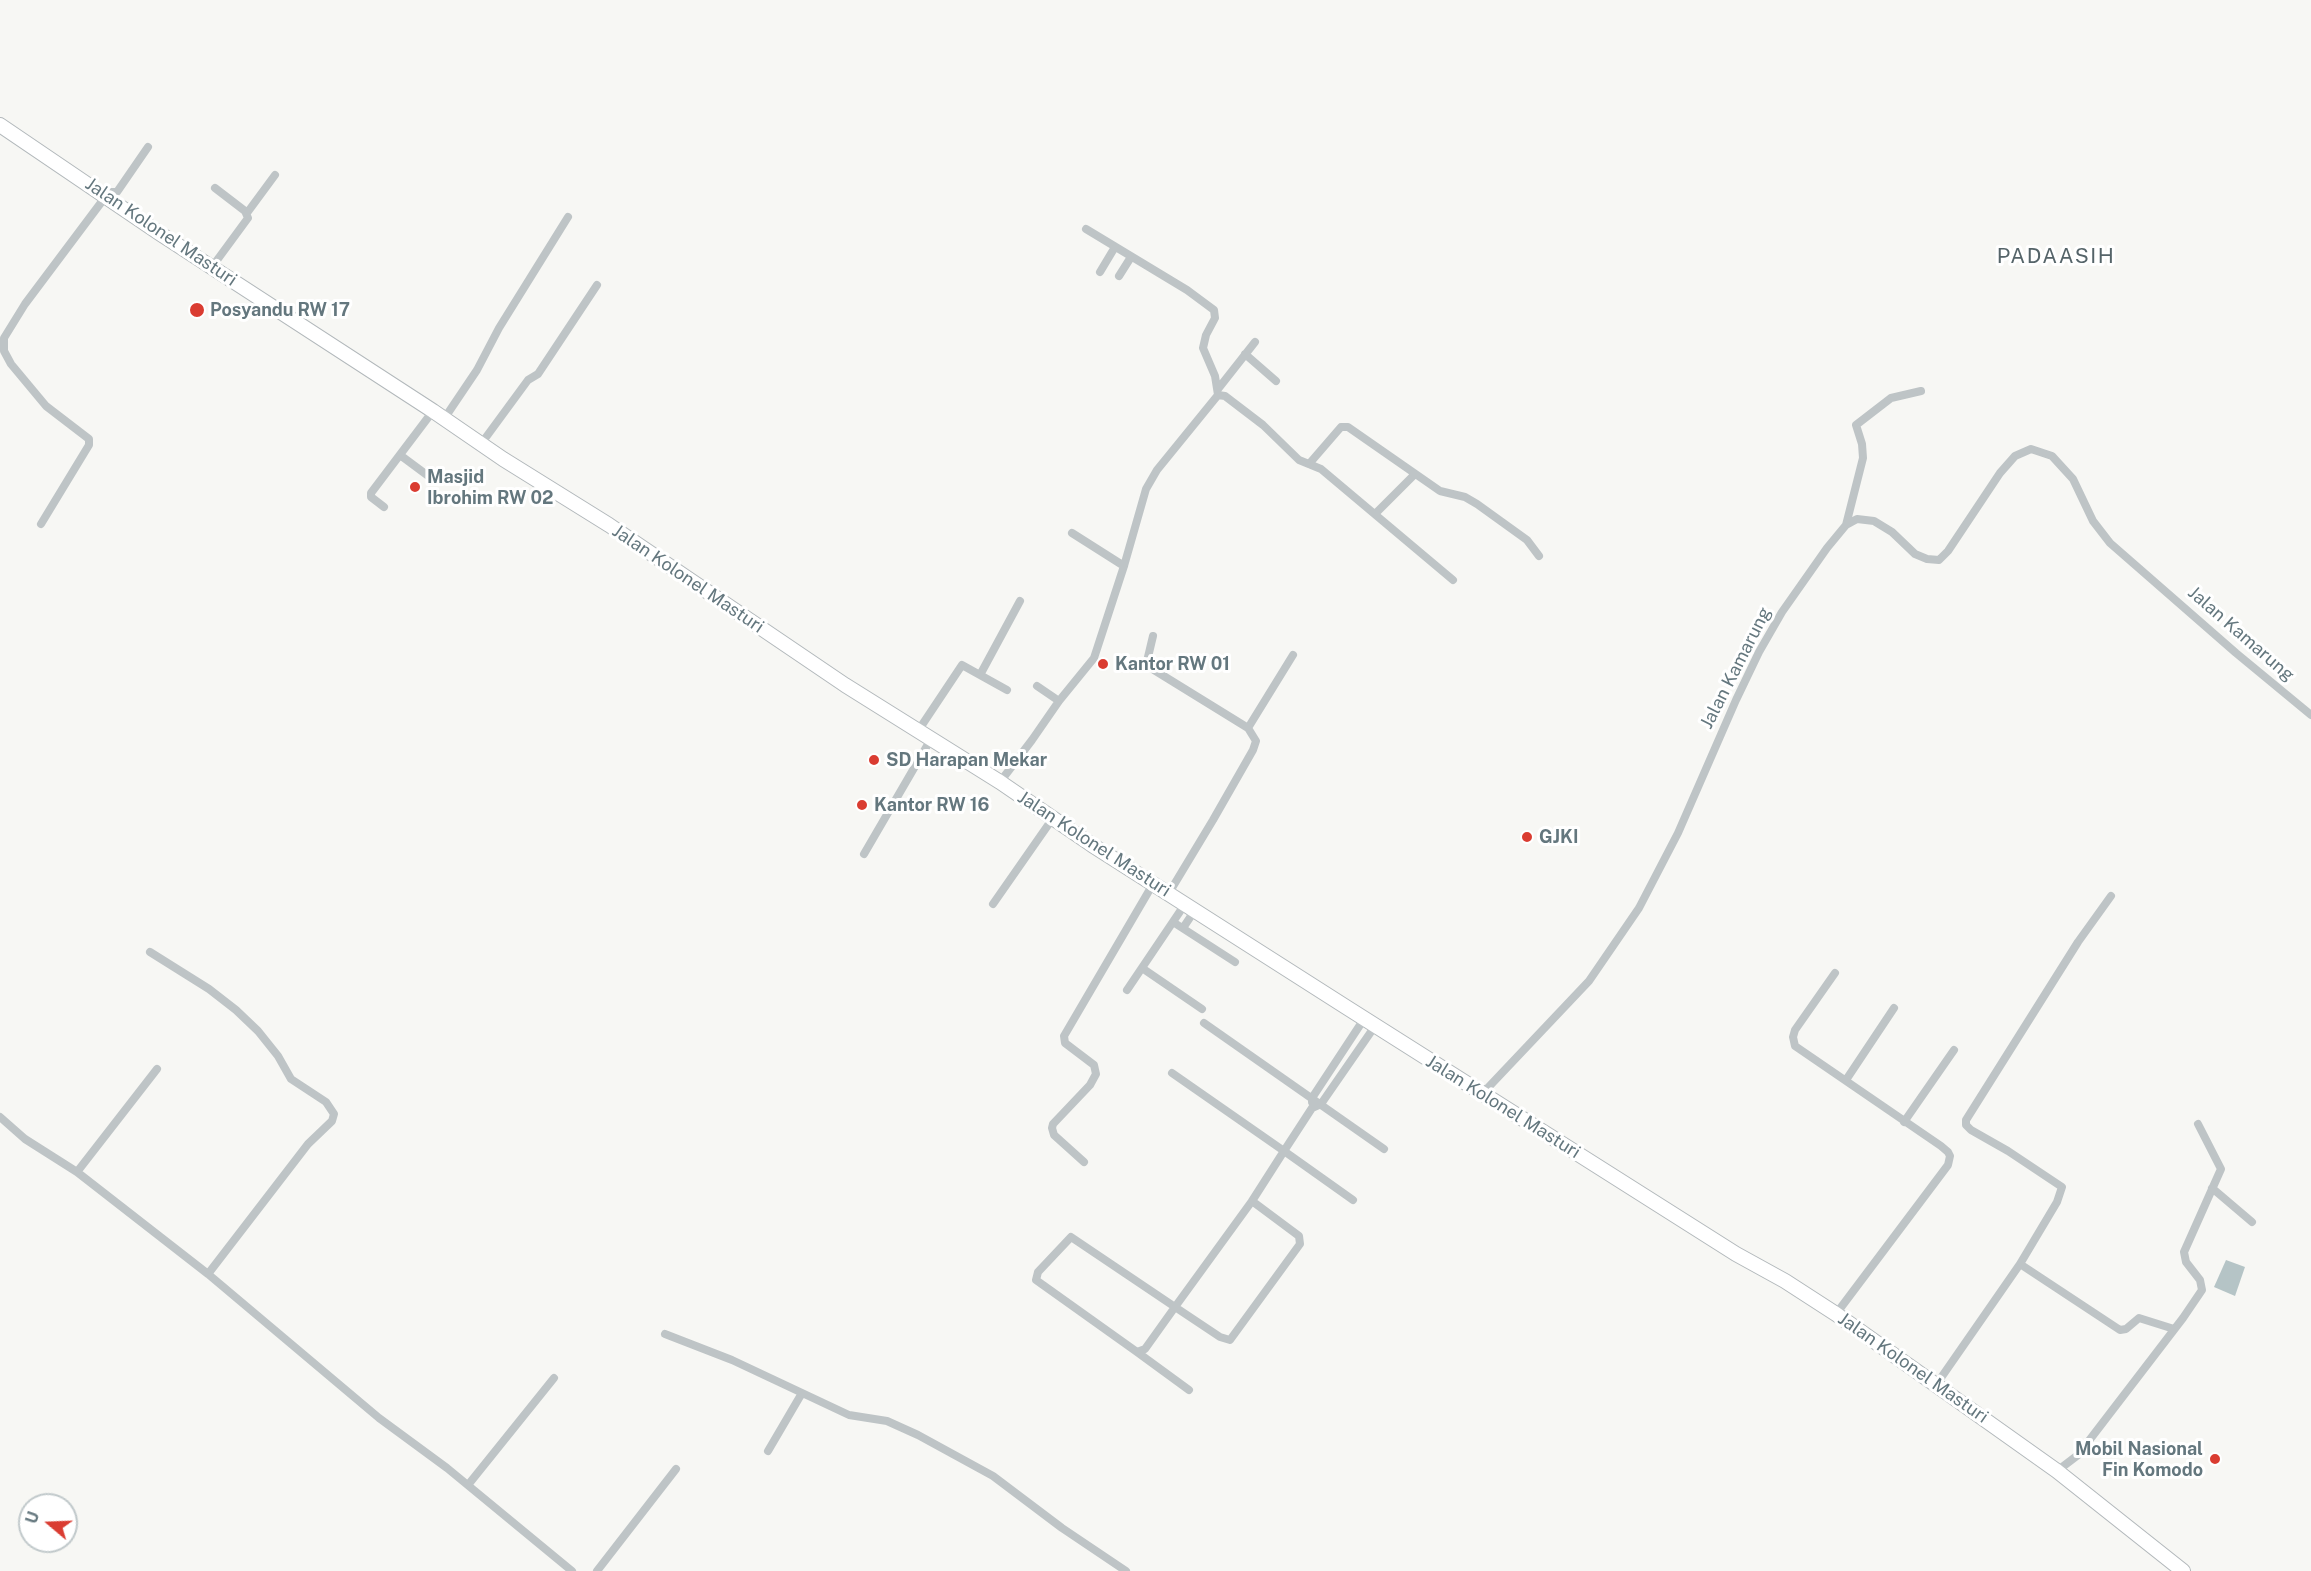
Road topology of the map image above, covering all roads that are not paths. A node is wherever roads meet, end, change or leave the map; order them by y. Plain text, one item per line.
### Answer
1 (0, 125) edge
2 (148, 147) dead end
3 (275, 175) dead end
4 (215, 188) dead end
5 (106, 196) junction
6 (247, 213) junction
7 (568, 217) dead end
8 (1086, 229) dead end
9 (1115, 247) junction
10 (1131, 257) junction
11 (212, 267) junction
12 (1100, 272) dead end
13 (1119, 276) dead end
14 (597, 285) dead end
15 (1255, 342) dead end
16 (1245, 354) junction
17 (1276, 381) dead end
18 (1921, 391) dead end
19 (1218, 392) junction
20 (439, 415) junction
21 (481, 444) junction
22 (400, 454) junction
23 (1309, 464) junction
24 (1415, 474) junction
25 (431, 478) dead end
26 (384, 507) dead end
27 (1375, 514) junction
28 (41, 524) dead end
29 (1846, 525) junction
30 (1072, 533) dead end
31 (1539, 556) dead end
32 (1124, 566) junction
33 (1453, 580) dead end
34 (1020, 601) dead end
35 (1153, 636) dead end
36 (1293, 655) dead end
37 (980, 675) junction
38 (1037, 686) dead end
39 (1007, 690) dead end
40 (1059, 701) junction
41 (2311, 715) edge
42 (1248, 728) junction
43 (918, 731) junction
44 (931, 739) junction
45 (1000, 782) junction
46 (1053, 818) junction
47 (864, 854) dead end
48 (1153, 884) junction
49 (1168, 893) junction
50 (2111, 896) dead end
51 (993, 904) dead end
52 (1190, 907) junction
53 (1173, 922) junction
54 (1183, 928) junction
55 (150, 952) dead end
56 (1234, 962) dead end
57 (1142, 968) junction
58 (1834, 973) dead end
59 (1127, 990) dead end
60 (1894, 1008) dead end
61 (1202, 1009) dead end
62 (1369, 1022) junction
63 (1204, 1023) dead end
64 (1954, 1050) dead end
65 (157, 1069) dead end
66 (1172, 1073) dead end
67 (1846, 1080) junction
68 (1482, 1094) junction
69 (1312, 1098) junction
70 (1321, 1104) junction
71 (1312, 1108) junction
72 (0, 1118) edge
73 (1904, 1122) junction
74 (2198, 1124) dead end
75 (1384, 1149) dead end
76 (1284, 1151) junction
77 (1084, 1162) dead end
78 (77, 1172) junction
79 (2212, 1188) junction
80 (1353, 1200) dead end
81 (1251, 1201) junction
82 (2252, 1222) dead end
83 (2020, 1264) junction
84 (208, 1274) junction
85 (1175, 1307) junction
86 (1836, 1314) junction
87 (2174, 1329) junction
88 (665, 1334) dead end
89 (1137, 1352) junction
90 (554, 1378) dead end
91 (1936, 1385) junction
92 (1190, 1390) dead end
93 (802, 1393) junction
94 (768, 1451) dead end
95 (676, 1469) dead end
96 (2057, 1471) junction
97 (468, 1485) junction
98 (572, 1571) edge
99 (597, 1571) edge
100 (1126, 1571) edge
101 (2183, 1571) edge

1 - 5 main road, Jalan Kolonel Masturi
2 - 5 street
3 - 6 street
4 - 6 street
5 - 11 main road, Jalan Kolonel Masturi
5 - 28 street
6 - 11 street
7 - 20 street
8 - 9 street
9 - 10 street
9 - 12 street
10 - 13 street
10 - 19 street
11 - 20 main road, Jalan Kolonel Masturi
14 - 21 street
15 - 16 street
16 - 17 street
16 - 19 street
18 - 29 street
19 - 23 street
19 - 32 street
20 - 21 main road, Jalan Kolonel Masturi
20 - 22 street
21 - 43 main road, Jalan Kolonel Masturi
22 - 25 street
22 - 26 street
23 - 24 street
23 - 27 street
24 - 27 street
24 - 31 street
27 - 33 street
29 - 41 street, Jalan Kamarung
29 - 68 street, Jalan Kamarung
30 - 32 street
32 - 40 street
34 - 37 street
35 - 42 street
36 - 42 street
37 - 39 street
37 - 43 street
38 - 40 street
40 - 45 street
42 - 49 street
43 - 44 main road, Jalan Kolonel Masturi
44 - 45 main road, Jalan Kolonel Masturi
44 - 47 street
45 - 46 main road, Jalan Kolonel Masturi
46 - 48 main road, Jalan Kolonel Masturi
46 - 51 street
48 - 49 main road, Jalan Kolonel Masturi
48 - 77 street
49 - 52 main road, Jalan Kolonel Masturi
50 - 83 street
52 - 53 street
52 - 54 street
52 - 62 main road, Jalan Kolonel Masturi
53 - 54 street
53 - 57 street
54 - 56 street
55 - 84 street
57 - 59 street
57 - 61 street
58 - 67 street
60 - 67 street
62 - 68 main road, Jalan Kolonel Masturi
62 - 69 street
62 - 70 street
63 - 69 street
64 - 73 street
65 - 78 street
66 - 76 street
67 - 73 street
68 - 86 main road, Jalan Kolonel Masturi
69 - 70 street
69 - 71 street
70 - 71 street
70 - 75 street
71 - 76 street
72 - 78 street
73 - 86 street
74 - 79 street
76 - 80 street
76 - 81 street
78 - 84 street
79 - 82 street
79 - 87 street
81 - 85 street
81 - 85 street
83 - 87 street
83 - 91 street
84 - 97 street
85 - 89 street
85 - 89 street
86 - 91 main road, Jalan Kolonel Masturi
87 - 96 street
88 - 93 street
89 - 92 street
90 - 97 street
91 - 96 main road, Jalan Kolonel Masturi
93 - 94 street
93 - 100 street
95 - 99 street
96 - 101 main road, Jalan Kolonel Masturi
97 - 98 street

